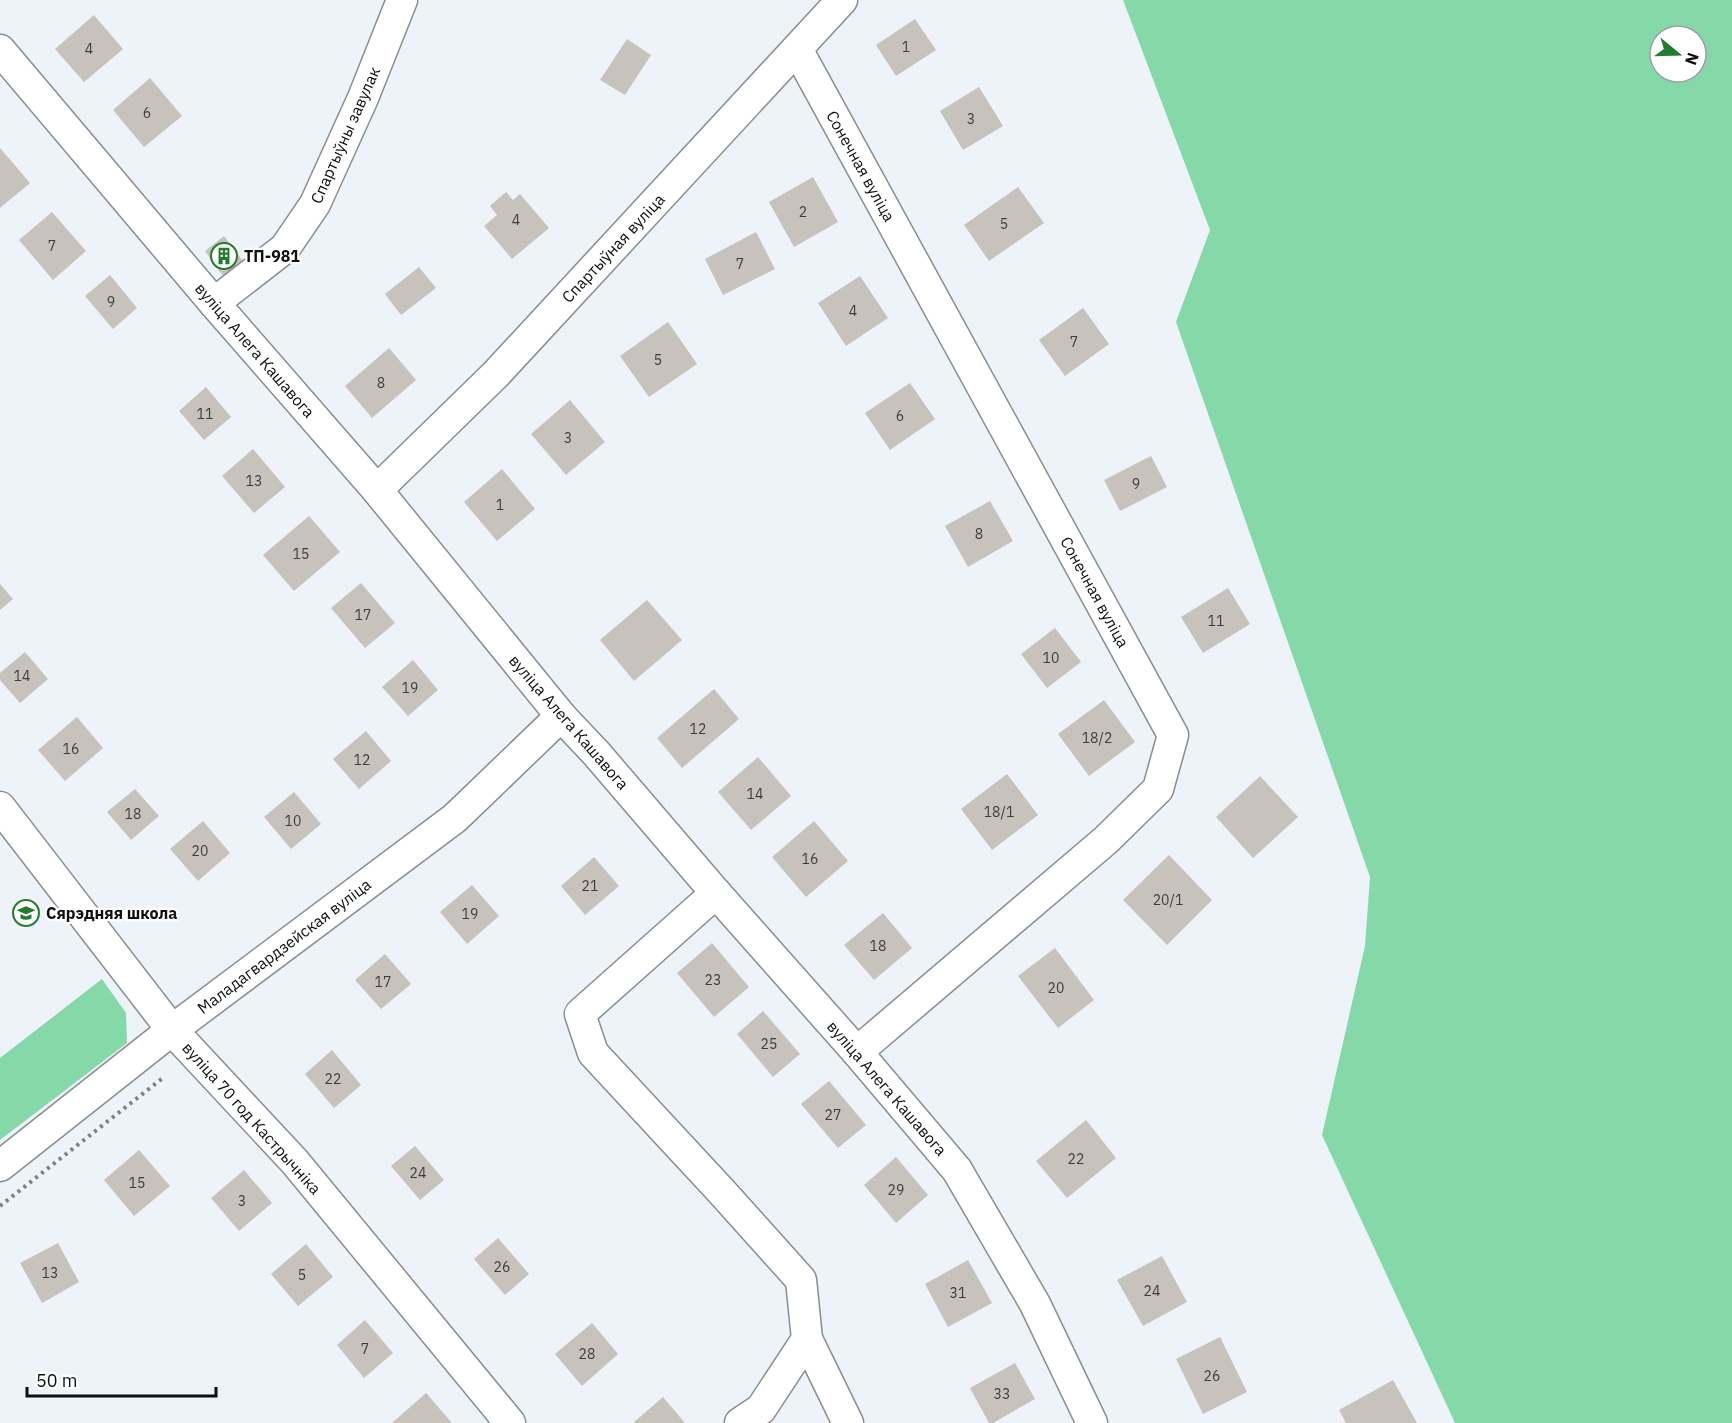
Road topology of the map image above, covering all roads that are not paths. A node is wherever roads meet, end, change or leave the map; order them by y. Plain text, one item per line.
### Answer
1 (402, 0) edge
2 (842, 0) edge
3 (797, 49) junction
4 (0, 50) edge
5 (214, 303) junction
6 (376, 490) junction
7 (561, 716) junction
8 (0, 807) edge
9 (716, 893) junction
10 (172, 1030) junction
11 (857, 1052) junction
12 (0, 1166) edge
13 (807, 1339) junction
14 (510, 1423) edge
15 (740, 1423) edge
16 (848, 1423) edge
17 (1092, 1423) edge

1 - 5 street, Спартыўны завулак
2 - 3 street, Спартыўная вуліца
3 - 6 street, Спартыўная вуліца
3 - 11 street, Сонечная вуліца
4 - 5 street, вуліца Алега Кашавога
5 - 6 street, вуліца Алега Кашавога
6 - 7 street, вуліца Алега Кашавога
7 - 9 street, вуліца Алега Кашавога
7 - 10 street, Маладагвардзейская вуліца
8 - 10 street, вуліца 70 год Кастрычніка
9 - 11 street, вуліца Алега Кашавога
9 - 13 street
10 - 12 street, Маладагвардзейская вуліца
10 - 14 street, вуліца 70 год Кастрычніка
11 - 17 street, вуліца Алега Кашавога
13 - 15 street
13 - 16 street

